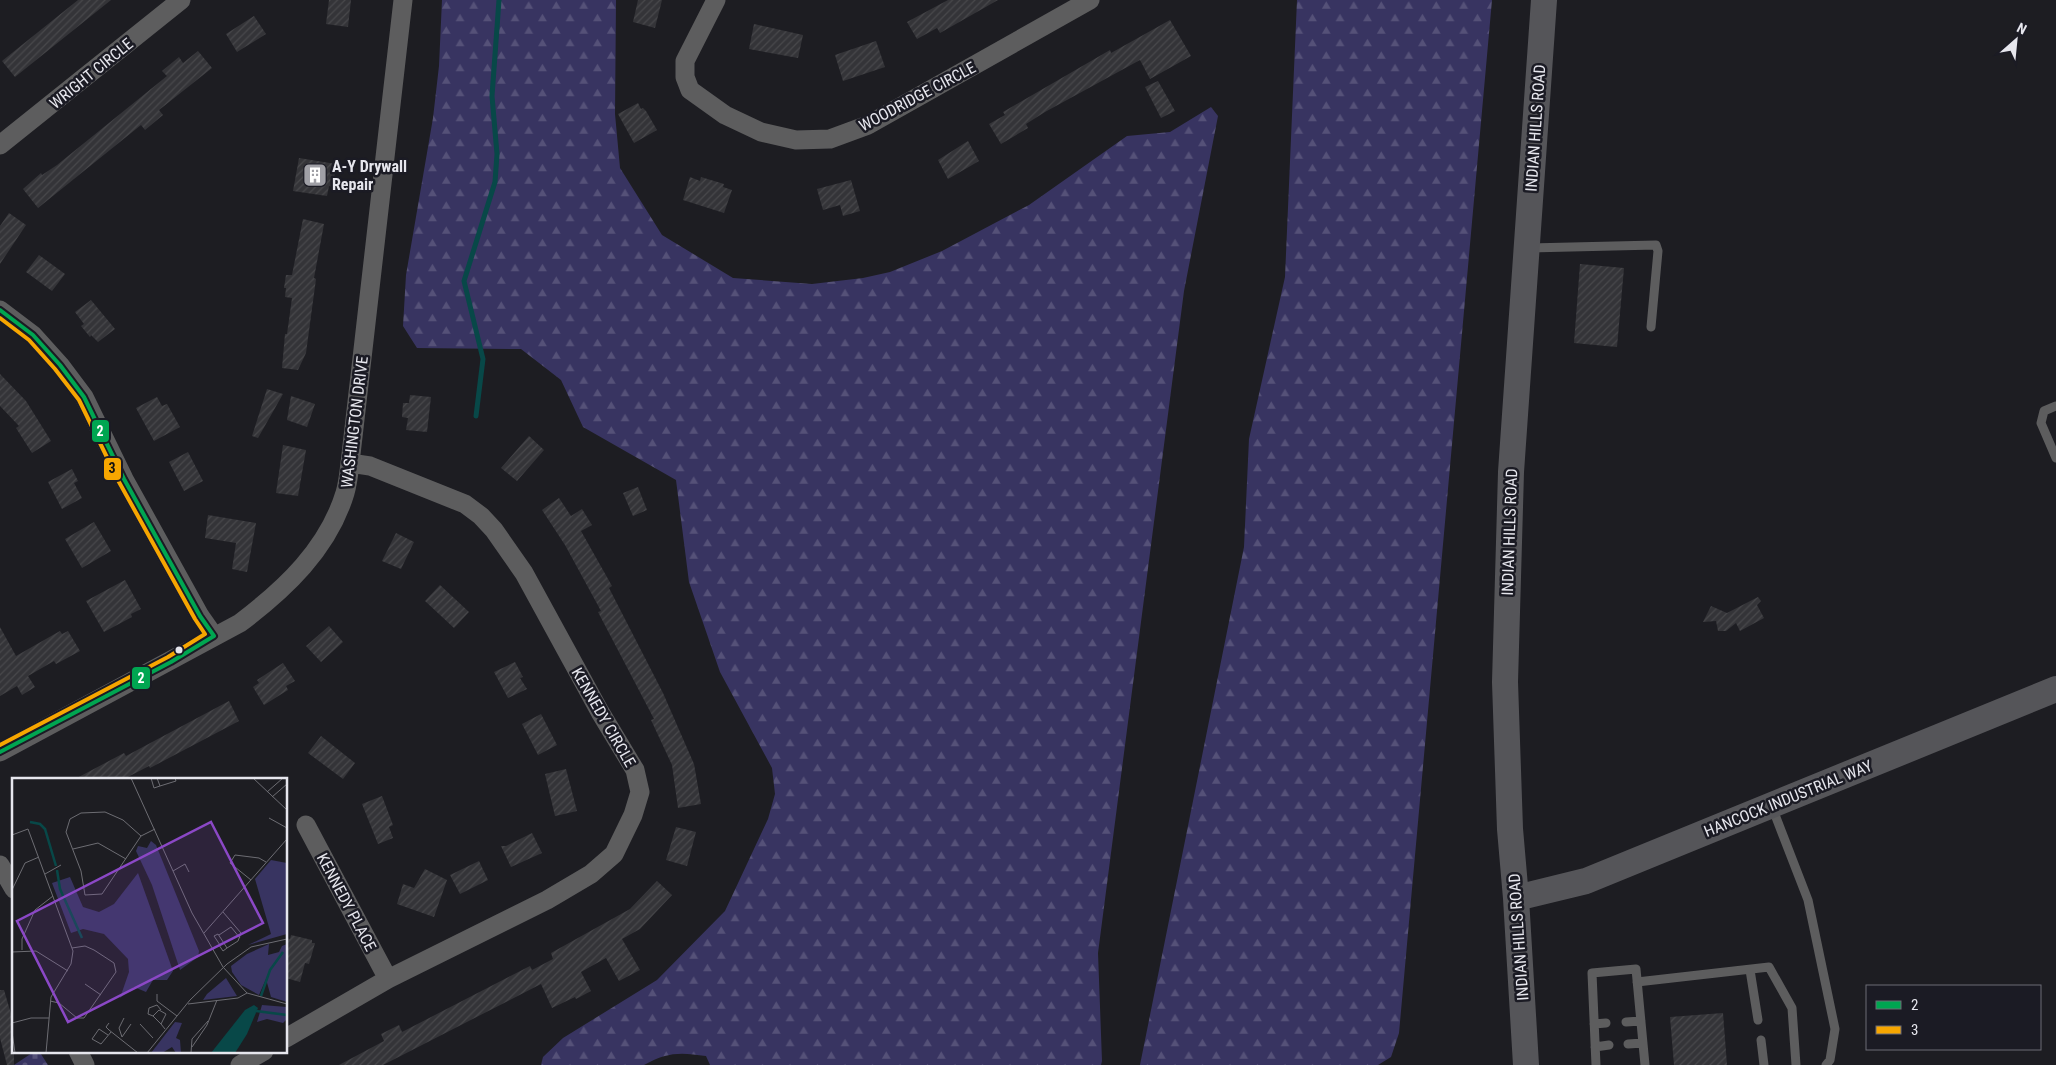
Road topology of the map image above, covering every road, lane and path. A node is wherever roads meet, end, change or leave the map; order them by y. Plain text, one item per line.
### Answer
1 (181, 0) edge
2 (403, 0) edge
3 (716, 0) edge
4 (1090, 0) edge
5 (1544, 0) edge
6 (0, 145) edge
7 (1526, 248) junction
8 (0, 310) edge
9 (1651, 327) dead end
10 (2056, 406) edge
11 (2056, 458) edge
12 (350, 462) junction
13 (214, 636) junction
14 (2056, 689) edge
15 (0, 752) edge
16 (1771, 805) junction
17 (306, 825) dead end
18 (0, 865) edge
19 (12, 886) edge
20 (1516, 898) junction
21 (1750, 970) junction
22 (388, 979) junction
23 (1637, 982) junction
24 (1758, 1020) dead end
25 (1641, 1021) junction
26 (1626, 1022) dead end
27 (1606, 1023) dead end
28 (1594, 1024) junction
29 (288, 1037) edge
30 (1761, 1040) dead end
31 (1643, 1043) junction
32 (1628, 1044) dead end
33 (1609, 1045) dead end
34 (1595, 1046) junction
35 (78, 1052) edge
36 (262, 1052) edge
37 (85, 1065) edge
38 (240, 1065) edge
39 (1526, 1065) edge
40 (1596, 1065) edge
41 (1644, 1065) edge
42 (1764, 1065) edge
43 (1796, 1065) edge
44 (1826, 1065) edge

1 - 6 street, WRIGHT CIRCLE
2 - 12 street, WASHINGTON DRIVE
3 - 4 street, WOODRIDGE CIRCLE
5 - 7 street, INDIAN HILLS ROAD
7 - 9 lane
7 - 20 street, INDIAN HILLS ROAD
8 - 13 street
10 - 11 lane
12 - 13 street, WASHINGTON DRIVE
12 - 22 street, KENNEDY CIRCLE
13 - 15 street, WASHINGTON DRIVE
14 - 16 street, HANCOCK INDUSTRIAL WAY
16 - 20 street, HANCOCK INDUSTRIAL WAY
16 - 44 lane
17 - 22 street, KENNEDY PLACE
18 - 19 street
20 - 39 street, INDIAN HILLS ROAD
21 - 23 lane
21 - 24 lane
21 - 43 lane
22 - 29 street, KENNEDY CIRCLE
23 - 25 lane
23 - 28 lane
25 - 26 lane
25 - 31 lane
27 - 28 lane
28 - 34 lane
30 - 42 lane
31 - 32 lane
31 - 41 lane
33 - 34 lane
34 - 40 lane
35 - 37 street
36 - 38 street

